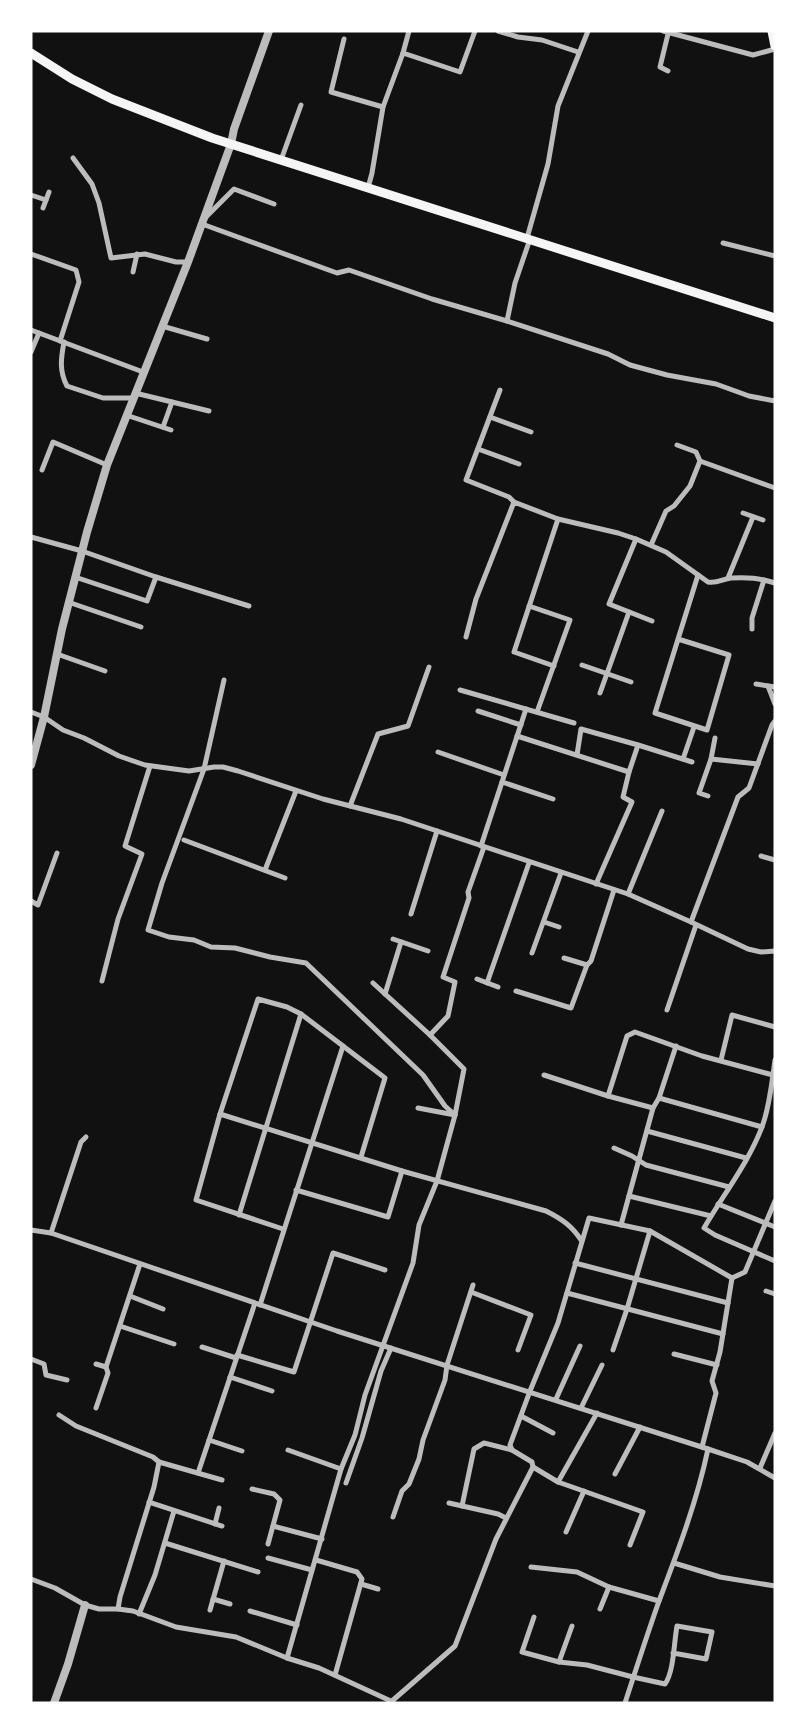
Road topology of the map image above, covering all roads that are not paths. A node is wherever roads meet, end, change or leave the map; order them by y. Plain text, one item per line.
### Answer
1 (269, 31) edge
2 (409, 31) edge
3 (475, 31) edge
4 (498, 31) edge
5 (588, 31) edge
6 (772, 31) edge
7 (666, 32) edge
8 (344, 39) dead end
9 (775, 47) edge
10 (578, 52) junction
11 (31, 53) edge
12 (403, 53) junction
13 (668, 71) dead end
14 (301, 105) dead end
15 (382, 107) junction
16 (231, 144) junction
17 (73, 158) dead end
18 (281, 161) junction
19 (368, 188) junction
20 (49, 192) dead end
21 (31, 195) edge
22 (46, 200) junction
23 (274, 204) dead end
24 (43, 208) dead end
25 (203, 221) junction
26 (528, 238) junction
27 (723, 242) dead end
28 (31, 254) edge
29 (137, 254) junction
30 (775, 256) edge
31 (188, 262) junction
32 (133, 272) dead end
33 (775, 318) edge
34 (507, 321) junction
35 (162, 326) junction
36 (31, 330) edge
37 (39, 333) junction
38 (207, 339) dead end
39 (62, 342) junction
40 (31, 352) edge
41 (144, 372) junction
42 (500, 390) dead end
43 (134, 396) junction
44 (775, 401) edge
45 (172, 402) junction
46 (209, 411) dead end
47 (126, 415) junction
48 (490, 417) junction
49 (163, 427) junction
50 (171, 430) dead end
51 (531, 432) dead end
52 (677, 444) dead end
53 (478, 449) junction
54 (700, 460) junction
55 (519, 464) dead end
56 (107, 465) junction
57 (42, 470) dead end
58 (775, 488) edge
59 (514, 502) junction
60 (743, 513) dead end
61 (753, 517) junction
62 (558, 519) junction
63 (763, 520) dead end
64 (31, 537) edge
65 (636, 539) junction
66 (651, 545) junction
67 (82, 551) junction
68 (698, 575) junction
69 (75, 577) junction
70 (156, 577) junction
71 (728, 578) junction
72 (764, 580) junction
73 (775, 583) edge
74 (68, 602) junction
75 (249, 606) dead end
76 (529, 606) junction
77 (628, 612) junction
78 (652, 621) dead end
79 (141, 627) dead end
80 (752, 629) dead end
81 (466, 637) dead end
82 (678, 639) junction
83 (57, 654) junction
84 (582, 664) dead end
85 (554, 666) junction
86 (429, 667) dead end
87 (105, 671) dead end
88 (607, 673) junction
89 (224, 680) dead end
90 (631, 682) dead end
91 (756, 684) dead end
92 (768, 686) junction
93 (775, 687) edge
94 (460, 690) dead end
95 (600, 693) dead end
96 (775, 704) edge
97 (526, 709) junction
98 (478, 711) dead end
99 (31, 712) edge
100 (537, 712) junction
101 (44, 717) junction
102 (775, 721) edge
103 (574, 723) dead end
104 (521, 725) junction
105 (694, 727) junction
106 (518, 736) junction
107 (716, 738) dead end
108 (638, 745) junction
109 (438, 752) dead end
110 (576, 755) junction
111 (711, 759) junction
112 (683, 760) junction
113 (692, 762) dead end
114 (758, 764) junction
115 (31, 765) edge
116 (150, 766) junction
117 (204, 769) junction
118 (629, 772) junction
119 (504, 775) junction
120 (502, 782) junction
121 (296, 791) junction
122 (708, 796) dead end
123 (553, 799) dead end
124 (350, 806) junction
125 (662, 811) dead end
126 (437, 831) junction
127 (184, 840) dead end
128 (483, 847) junction
129 (57, 853) dead end
130 (761, 856) dead end
131 (775, 860) edge
132 (529, 863) junction
133 (265, 870) junction
134 (561, 873) junction
135 (285, 878) dead end
136 (596, 884) junction
137 (614, 890) junction
138 (628, 894) junction
139 (31, 901) edge
140 (412, 914) dead end
141 (544, 922) junction
142 (694, 923) junction
143 (559, 927) dead end
144 (393, 939) dead end
145 (401, 942) junction
146 (428, 951) dead end
147 (775, 951) edge
148 (532, 953) dead end
149 (564, 958) dead end
150 (587, 965) junction
151 (477, 979) dead end
152 (102, 981) dead end
153 (373, 983) dead end
154 (487, 983) junction
155 (498, 987) dead end
156 (516, 991) dead end
157 (385, 994) junction
158 (667, 1010) dead end
159 (301, 1014) junction
160 (775, 1026) edge
161 (430, 1035) junction
162 (343, 1046) junction
163 (676, 1046) junction
164 (721, 1060) junction
165 (775, 1060) edge
166 (773, 1074) junction
167 (544, 1075) dead end
168 (608, 1096) junction
169 (660, 1098) junction
170 (418, 1108) dead end
171 (653, 1108) junction
172 (220, 1114) junction
173 (455, 1116) junction
174 (762, 1127) junction
175 (266, 1129) junction
176 (647, 1131) junction
177 (86, 1137) dead end
178 (311, 1144) junction
179 (614, 1148) dead end
180 (361, 1157) junction
181 (746, 1158) junction
182 (639, 1161) junction
183 (402, 1171) junction
184 (437, 1181) junction
185 (729, 1187) junction
186 (296, 1190) junction
187 (629, 1196) junction
188 (775, 1201) edge
189 (718, 1204) junction
190 (240, 1215) junction
191 (711, 1216) junction
192 (766, 1223) junction
193 (621, 1225) junction
194 (775, 1227) edge
195 (283, 1229) junction
196 (650, 1231) junction
197 (32, 1232) edge
198 (51, 1233) junction
199 (582, 1240) junction
200 (754, 1252) junction
201 (775, 1261) edge
202 (575, 1263) junction
203 (140, 1264) junction
204 (385, 1270) dead end
205 (732, 1278) junction
206 (636, 1279) junction
207 (473, 1286) dead end
208 (471, 1292) junction
209 (566, 1292) junction
210 (766, 1292) dead end
211 (775, 1294) edge
212 (130, 1296) junction
213 (728, 1303) junction
214 (257, 1304) junction
215 (164, 1308) dead end
216 (628, 1309) junction
217 (310, 1322) junction
218 (120, 1326) junction
219 (723, 1334) junction
220 (174, 1344) dead end
221 (384, 1346) junction
222 (580, 1346) dead end
223 (202, 1347) dead end
224 (391, 1348) junction
225 (518, 1350) dead end
226 (613, 1350) dead end
227 (674, 1354) dead end
228 (237, 1357) junction
229 (31, 1359) edge
230 (96, 1364) dead end
231 (447, 1365) junction
232 (602, 1365) dead end
233 (717, 1365) junction
234 (106, 1367) junction
235 (230, 1377) junction
236 (67, 1380) dead end
237 (272, 1390) dead end
238 (530, 1391) junction
239 (556, 1399) junction
240 (96, 1408) dead end
241 (581, 1408) junction
242 (597, 1413) junction
243 (59, 1415) dead end
244 (521, 1416) junction
245 (640, 1427) junction
246 (553, 1433) dead end
247 (775, 1434) edge
248 (209, 1440) junction
249 (702, 1446) junction
250 (708, 1448) junction
251 (288, 1450) dead end
252 (512, 1450) junction
253 (242, 1451) dead end
254 (159, 1462) junction
255 (533, 1467) junction
256 (760, 1468) junction
257 (341, 1469) junction
258 (198, 1473) junction
259 (615, 1474) dead end
260 (775, 1478) edge
261 (222, 1480) dead end
262 (558, 1482) junction
263 (346, 1484) dead end
264 (252, 1489) dead end
265 (584, 1492) junction
266 (149, 1502) junction
267 (449, 1503) dead end
268 (462, 1506) junction
269 (219, 1508) dead end
270 (174, 1510) junction
271 (393, 1517) dead end
272 (506, 1518) junction
273 (215, 1524) junction
274 (222, 1526) dead end
275 (273, 1526) junction
276 (566, 1532) dead end
277 (322, 1539) junction
278 (165, 1543) junction
279 (268, 1544) dead end
280 (630, 1546) dead end
281 (268, 1558) dead end
282 (316, 1560) junction
283 (224, 1561) junction
284 (674, 1563) junction
285 (531, 1567) dead end
286 (312, 1570) junction
287 (258, 1572) dead end
288 (31, 1579) edge
289 (360, 1584) junction
290 (775, 1586) edge
291 (609, 1587) junction
292 (378, 1589) dead end
293 (213, 1599) junction
294 (659, 1601) junction
295 (230, 1604) dead end
296 (85, 1605) junction
297 (118, 1609) junction
298 (600, 1609) dead end
299 (210, 1610) dead end
300 (250, 1611) dead end
301 (139, 1614) junction
302 (534, 1616) dead end
303 (297, 1625) junction
304 (572, 1626) dead end
305 (673, 1654) junction
306 (287, 1658) junction
307 (559, 1662) junction
308 (335, 1675) junction
309 (633, 1678) junction
310 (393, 1702) edge
311 (54, 1703) edge
312 (625, 1703) edge

1 - 16 street
2 - 12 street
3 - 12 street
4 - 10 street
5 - 10 street
6 - 9 main road
7 - 9 street
7 - 13 street
8 - 15 street
10 - 26 street
11 - 16 main road
12 - 15 street
14 - 18 street
15 - 19 street
16 - 18 main road
16 - 25 street
17 - 29 street
18 - 19 main road
19 - 26 main road
20 - 22 street
21 - 22 street
22 - 24 street
23 - 25 street
25 - 31 street
25 - 34 street
26 - 33 main road
26 - 34 street
27 - 30 street
28 - 39 street
29 - 31 street
29 - 32 street
31 - 35 street
34 - 44 street
35 - 38 street
35 - 41 street
36 - 37 street
37 - 39 street
37 - 40 street
39 - 41 street
39 - 43 street
41 - 43 street
42 - 48 street
43 - 45 street
43 - 47 street
45 - 46 street
45 - 49 street
47 - 49 street
47 - 56 street
48 - 51 street
48 - 53 street
49 - 50 street
52 - 54 street
53 - 55 street
53 - 59 street
54 - 58 street
54 - 66 street
56 - 57 street
56 - 67 street
59 - 62 street
59 - 81 street
60 - 61 street
61 - 63 street
61 - 71 street
62 - 65 street
62 - 76 street
64 - 67 street
65 - 66 street
65 - 77 street
66 - 68 street
67 - 69 street
67 - 70 street
68 - 71 street
68 - 82 street
69 - 70 street
69 - 74 street
70 - 75 street
71 - 72 street
72 - 73 street
72 - 80 street
74 - 79 street
74 - 83 street
76 - 85 street
76 - 85 street
77 - 78 street
77 - 88 street
82 - 105 street
82 - 105 street
83 - 87 street
83 - 101 street
84 - 88 street
85 - 100 street
86 - 124 street
88 - 90 street
88 - 95 street
89 - 117 street
91 - 92 street
92 - 93 street
92 - 96 street
94 - 97 street
97 - 100 street
97 - 104 street
98 - 104 street
99 - 101 street
100 - 103 street
101 - 115 street
101 - 116 street
102 - 114 street
104 - 106 street
105 - 112 street
106 - 110 street
106 - 119 street
107 - 111 street
108 - 110 street
108 - 112 street
108 - 118 street
109 - 119 street
110 - 118 street
111 - 114 street
111 - 122 street
112 - 113 street
114 - 142 street
116 - 117 street
116 - 152 street
117 - 121 street
117 - 173 street
118 - 136 street
119 - 120 street
120 - 123 street
120 - 128 street
121 - 124 street
121 - 133 street
124 - 126 street
125 - 138 street
126 - 128 street
126 - 140 street
127 - 133 street
128 - 132 street
128 - 161 street
129 - 139 street
130 - 131 street
132 - 134 street
132 - 154 street
133 - 135 street
134 - 136 street
134 - 141 street
136 - 137 street
137 - 138 street
137 - 150 street
138 - 142 street
141 - 143 street
141 - 148 street
142 - 147 street
142 - 158 street
144 - 145 street
145 - 146 street
145 - 157 street
149 - 150 street
150 - 156 street
151 - 154 street
153 - 157 street
154 - 155 street
157 - 161 street
159 - 162 street
159 - 172 street
159 - 175 street
160 - 164 street
161 - 173 street
162 - 178 street
162 - 180 street
163 - 164 street
163 - 168 street
163 - 169 street
164 - 166 street
165 - 166 street
166 - 174 street
167 - 168 street
168 - 171 street
169 - 171 street
169 - 174 street
170 - 173 street
171 - 176 street
172 - 175 street
172 - 190 street
173 - 184 street
174 - 181 street
175 - 178 street
175 - 190 street
176 - 181 street
176 - 182 street
177 - 198 street
178 - 180 street
178 - 186 street
179 - 182 street
180 - 183 street
181 - 185 street
182 - 185 street
182 - 187 street
183 - 184 street
183 - 186 street
184 - 199 street
184 - 221 street
185 - 189 street
186 - 195 street
187 - 191 street
187 - 193 street
188 - 192 street
189 - 191 street
189 - 192 street
190 - 195 street
191 - 200 street
192 - 194 street
192 - 200 street
193 - 196 street
193 - 199 street
195 - 214 street
196 - 205 street
196 - 206 street
197 - 198 street
198 - 203 street
199 - 202 street
200 - 201 street
200 - 205 street
202 - 206 street
202 - 209 street
203 - 212 street
203 - 214 street
204 - 217 street
205 - 213 street
206 - 213 street
206 - 216 street
207 - 208 street
208 - 225 street
208 - 231 street
209 - 216 street
209 - 238 street
210 - 211 street
212 - 215 street
212 - 218 street
213 - 219 street
214 - 217 street
214 - 228 street
216 - 219 street
216 - 226 street
217 - 221 street
217 - 228 street
218 - 220 street
218 - 234 street
219 - 233 street
221 - 224 street
221 - 257 street
222 - 239 street
223 - 228 street
224 - 231 street
224 - 263 street
227 - 233 street
228 - 235 street
229 - 236 street
230 - 234 street
231 - 238 street
231 - 271 street
232 - 241 street
233 - 249 street
234 - 240 street
235 - 237 street
235 - 248 street
238 - 239 street
238 - 244 street
239 - 241 street
241 - 242 street
242 - 245 street
242 - 262 street
243 - 254 street
244 - 246 street
244 - 252 street
245 - 249 street
245 - 259 street
247 - 256 street
248 - 253 street
248 - 258 street
249 - 250 street
250 - 256 street
250 - 284 street
251 - 257 street
252 - 255 street
252 - 268 street
254 - 258 street
254 - 266 street
255 - 262 street
255 - 272 street
256 - 260 street
257 - 277 street
258 - 261 street
262 - 265 street
264 - 275 street
265 - 276 street
265 - 280 street
266 - 270 street
266 - 297 street
267 - 268 street
268 - 272 street
269 - 273 street
270 - 273 street
270 - 278 street
272 - 310 street
273 - 274 street
275 - 277 street
275 - 279 street
277 - 282 street
278 - 283 street
278 - 301 street
281 - 286 street
282 - 286 street
282 - 289 street
283 - 287 street
283 - 293 street
284 - 290 street
284 - 294 street
285 - 291 street
286 - 303 street
288 - 296 street
289 - 292 street
289 - 308 street
291 - 294 street
291 - 298 street
293 - 295 street
293 - 299 street
294 - 309 street
296 - 297 street
296 - 311 street
297 - 301 street
300 - 303 street
301 - 306 street
302 - 307 street
303 - 306 street
304 - 307 street
305 - 305 street
305 - 309 street
306 - 308 street
307 - 309 street
308 - 310 street
309 - 312 street

